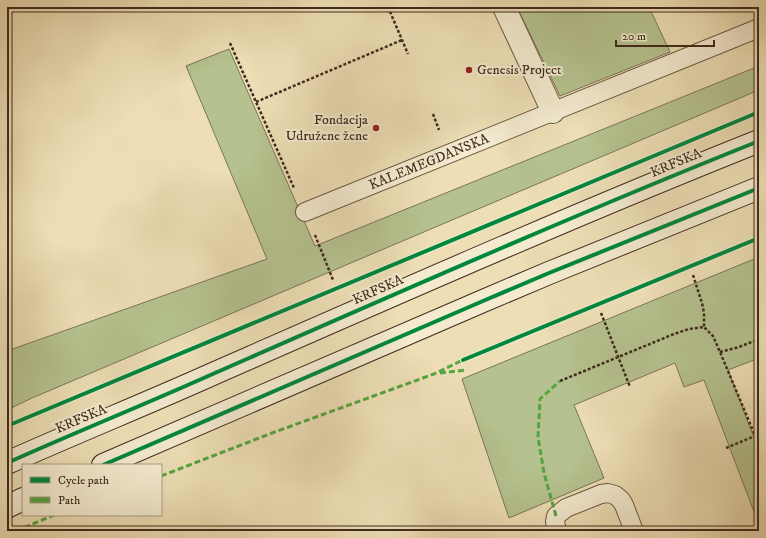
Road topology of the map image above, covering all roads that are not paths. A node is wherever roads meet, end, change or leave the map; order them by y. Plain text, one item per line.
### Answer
1 (504, 7) edge
2 (759, 28) edge
3 (553, 112) junction
4 (759, 141) edge
5 (759, 188) edge
6 (305, 212) road end
7 (7, 463) edge
8 (104, 464) edge
9 (22, 500) edge
10 (7, 506) edge
11 (557, 531) edge
12 (634, 531) edge

1 - 3 main road
2 - 3 lane, KALEMEGDANSKA
3 - 6 lane, KALEMEGDANSKA
4 - 7 main road, KRFSKA
5 - 8 main road
9 - 10 main road
11 - 12 lane

